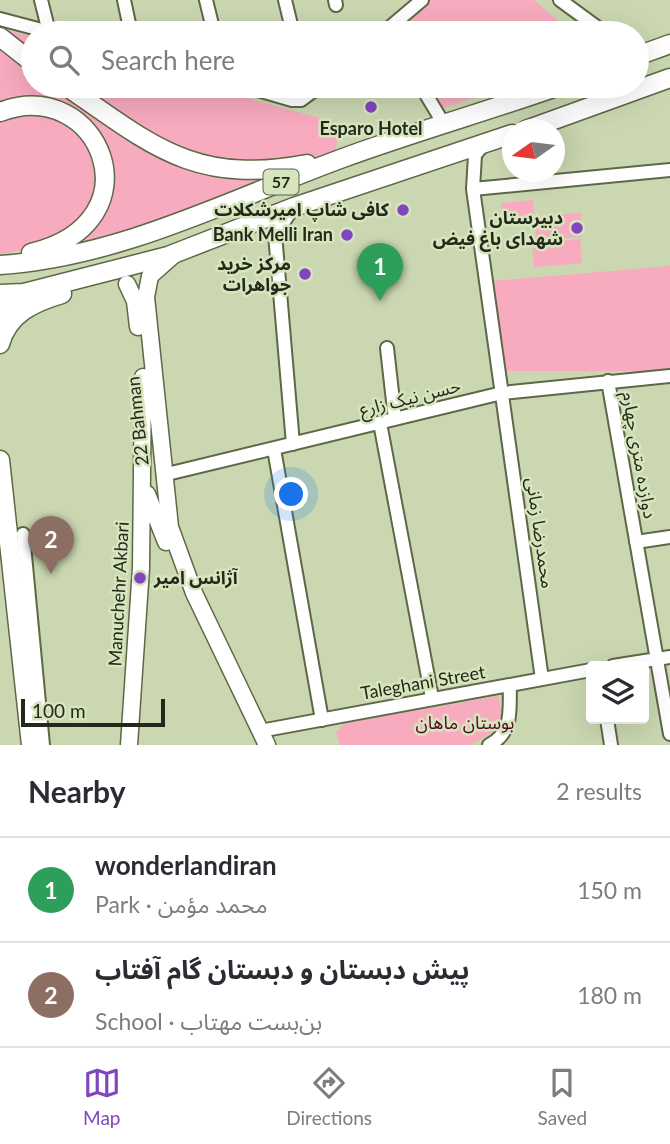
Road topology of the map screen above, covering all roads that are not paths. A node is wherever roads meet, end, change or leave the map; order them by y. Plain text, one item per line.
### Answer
1 (41, 0) edge
2 (124, 0) edge
3 (206, 0) edge
4 (285, 0) edge
5 (560, 0) edge
6 (415, 3) edge
7 (0, 19) edge
8 (47, 21) edge
9 (128, 21) edge
10 (211, 21) edge
11 (290, 21) edge
12 (397, 21) edge
13 (580, 21) edge
14 (589, 21) edge
15 (21, 25) edge
16 (0, 37) edge
17 (670, 44) edge
18 (649, 52) edge
19 (21, 54) edge
20 (670, 78) edge
21 (649, 86) edge
22 (84, 98) edge
23 (285, 98) edge
24 (304, 98) edge
25 (428, 98) edge
26 (524, 98) edge
27 (615, 98) edge
28 (0, 112) edge
29 (556, 119) edge
30 (445, 125) junction
31 (502, 138) edge
32 (484, 144) junction
33 (345, 158) junction
34 (670, 170) edge
35 (473, 189) junction
36 (294, 207) junction
37 (176, 253) junction
38 (0, 260) edge
39 (0, 265) edge
40 (127, 284) joint
41 (24, 292) junction
42 (0, 294) edge
43 (0, 315) edge
44 (0, 344) edge
45 (387, 348) dead end
46 (670, 376) edge
47 (608, 381) junction
48 (502, 393) junction
49 (395, 419) junction
50 (380, 423) junction
51 (293, 444) junction
52 (274, 449) junction
53 (0, 460) edge
54 (163, 475) junction
55 (144, 486) junction
56 (0, 511) edge
57 (15, 533) junction
58 (670, 537) edge
59 (636, 542) junction
60 (0, 562) edge
61 (194, 593) junction
62 (670, 657) edge
63 (656, 659) junction
64 (644, 661) edge
65 (586, 671) edge
66 (542, 679) junction
67 (510, 685) junction
68 (432, 698) junction
69 (323, 720) junction
70 (608, 724) edge
71 (670, 734) edge
72 (263, 738) edge
73 (21, 745) edge
74 (31, 745) edge
75 (43, 745) edge
76 (129, 745) edge
77 (489, 745) edge
78 (611, 745) edge

1 - 8 street
2 - 9 street
3 - 10 street
4 - 11 street
5 - 13 street
5 - 14 street
6 - 12 street
7 - 15 street
16 - 19 highway
17 - 18 highway
20 - 21 highway
22 - 33 highway
23 - 24 street
25 - 30 street
26 - 30 highway, 57
27 - 29 highway
28 - 38 highway
30 - 33 highway, 57
31 - 32 highway, 57
32 - 35 street, محمدرضا زمانی
32 - 36 highway, 57
33 - 39 highway, 57
34 - 35 street
35 - 48 street, محمدرضا زمانی
36 - 37 highway, 57
36 - 51 street
37 - 41 highway, 57
37 - 54 main road, 22 Bahman
40 - 44 highway
40 - 55 main road, 22 Bahman
41 - 42 highway, 57
41 - 43 highway
45 - 49 street
46 - 47 street, حسن نیک زارع
47 - 48 street, حسن نیک زارع
47 - 59 street, دوازده متری چهارم
48 - 49 street, حسن نیک زارع
48 - 66 street, محمدرضا زمانی
49 - 50 street, حسن نیک زارع
50 - 51 street, حسن نیک زارع
50 - 68 street
51 - 52 street, حسن نیک زارع
52 - 54 street, حسن نیک زارع
52 - 69 street
53 - 57 highway
54 - 55 main road
54 - 61 main road, 22 Bahman
55 - 61 main road, 22 Bahman
55 - 76 main road, Manuchehr Akbari
56 - 57 highway
57 - 74 highway
57 - 75 street
58 - 59 street
59 - 63 street, دوازده متری چهارم
60 - 73 highway
61 - 72 main road, 22 Bahman
62 - 63 street
63 - 64 street
63 - 71 street, دوازده متری چهارم
65 - 66 street, Taleghani Street
66 - 67 street, Taleghani Street
67 - 68 street, Taleghani Street
67 - 77 street
68 - 69 street, Taleghani Street
69 - 72 street, Taleghani Street
70 - 78 street

